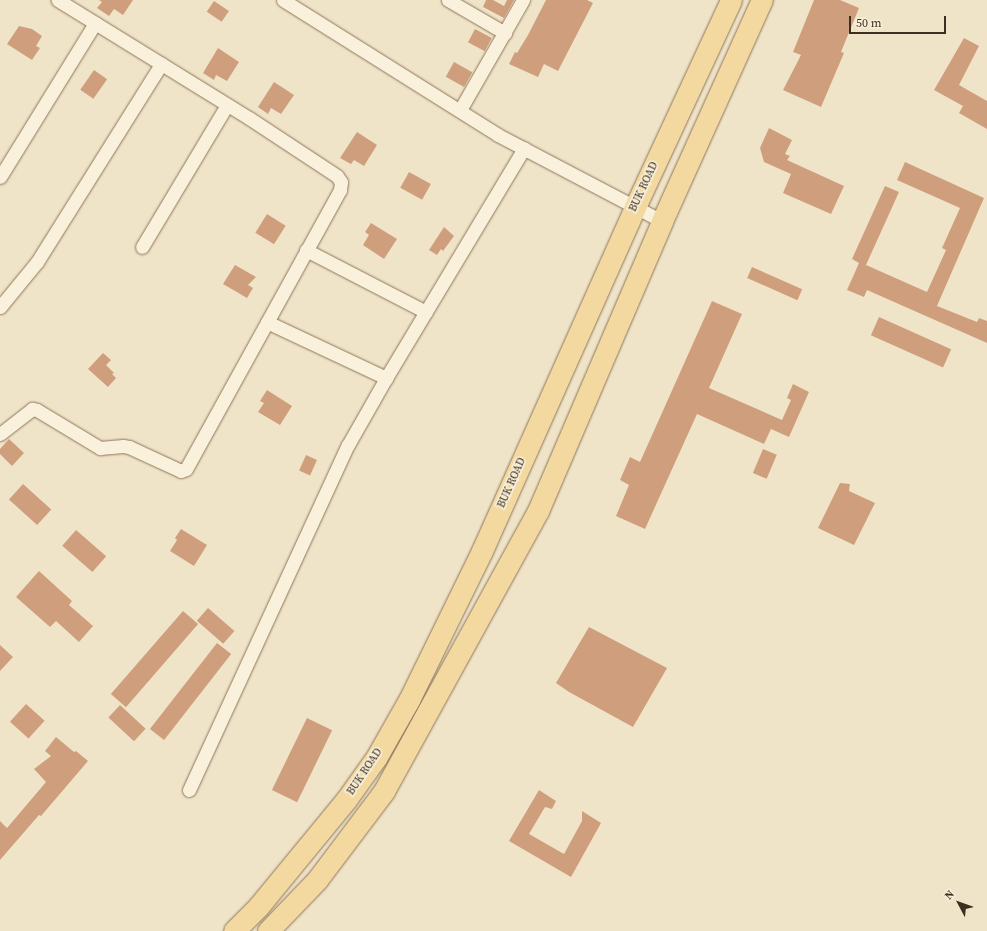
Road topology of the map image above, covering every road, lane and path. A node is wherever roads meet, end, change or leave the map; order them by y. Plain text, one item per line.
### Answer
1 (58, 0) edge
2 (283, 0) edge
3 (448, 0) edge
4 (523, 0) edge
5 (732, 0) edge
6 (762, 0) edge
7 (95, 23) junction
8 (505, 33) junction
9 (161, 64) junction
10 (227, 105) junction
11 (460, 110) junction
12 (524, 148) junction
13 (0, 177) edge
14 (635, 207) junction
15 (662, 220) junction
16 (142, 247) dead end
17 (306, 250) junction
18 (0, 307) edge
19 (426, 312) junction
20 (267, 322) junction
21 (386, 378) junction
22 (0, 434) edge
23 (189, 790) dead end
24 (234, 931) edge
25 (268, 931) edge

1 - 7 street
2 - 11 street
3 - 8 street
4 - 8 street
5 - 14 main road, BUK ROAD
6 - 15 main road
7 - 9 street
7 - 13 street
8 - 11 street
9 - 10 street
9 - 18 street
10 - 16 street
10 - 17 street
11 - 12 street
12 - 14 street
12 - 19 street
14 - 15 street
14 - 24 main road, BUK ROAD
15 - 25 main road
17 - 19 street
17 - 20 street
19 - 21 street
20 - 21 street
20 - 22 street
21 - 23 street

